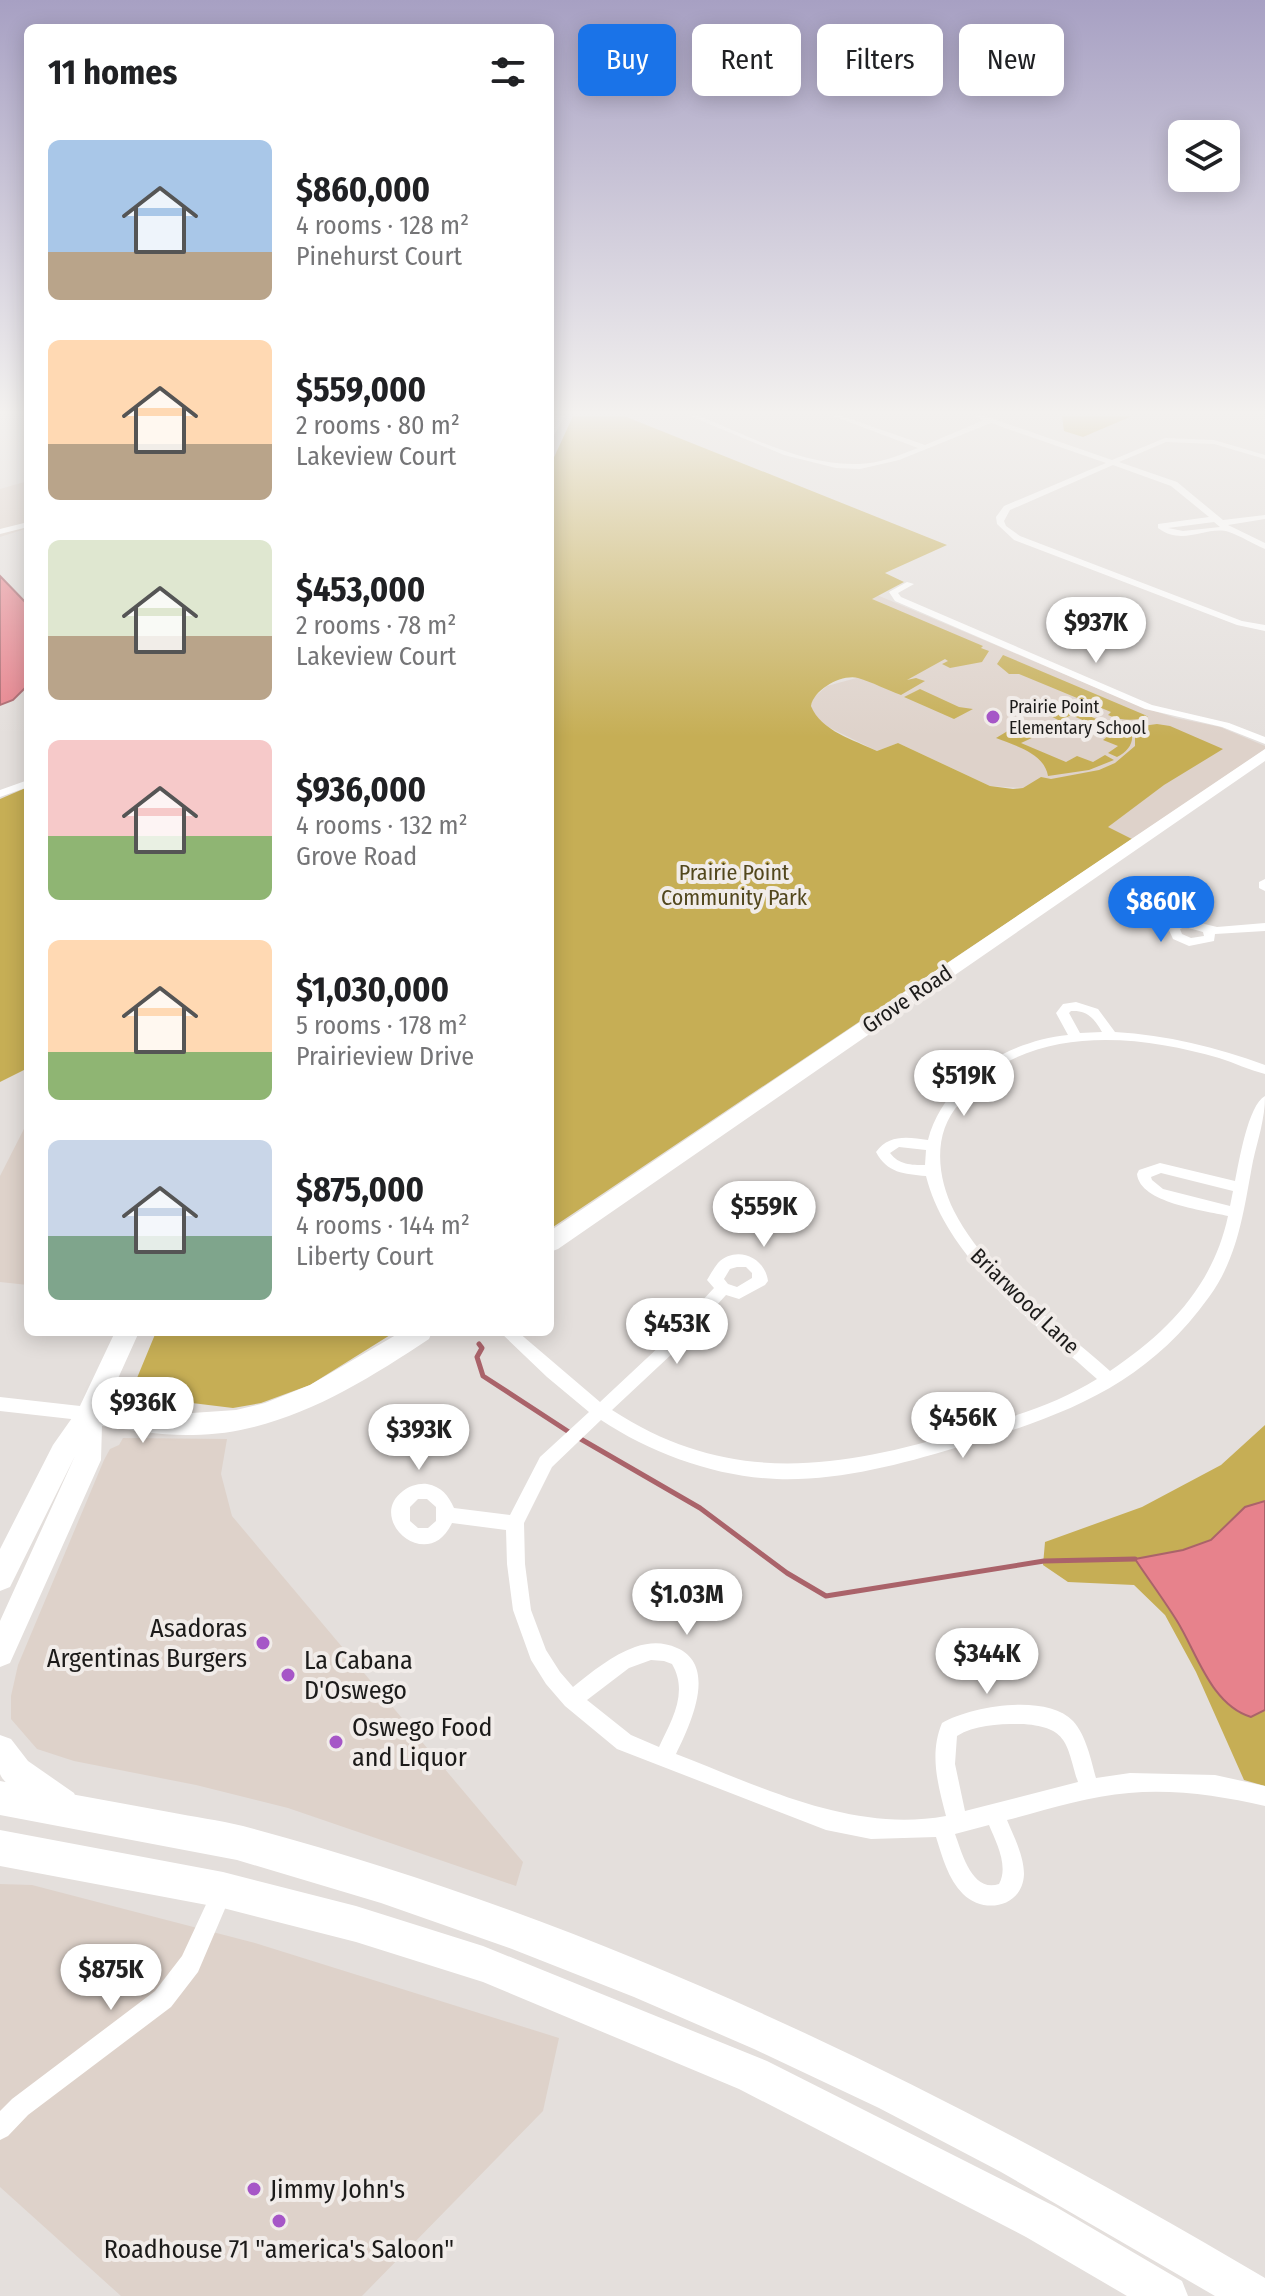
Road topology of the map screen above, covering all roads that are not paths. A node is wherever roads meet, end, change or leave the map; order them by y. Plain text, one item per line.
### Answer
1 (1001, 523) edge
2 (1218, 523) edge
3 (1221, 523) joint
4 (24, 525) edge
5 (0, 532) edge
6 (1265, 546) edge
7 (910, 584) dead end
8 (1265, 628) edge
9 (1265, 741) edge
10 (1265, 754) edge
11 (24, 785) edge
12 (0, 794) edge
13 (1265, 927) edge
14 (1209, 931) dead end
15 (1110, 1035) junction
16 (1075, 1036) junction
17 (1265, 1070) edge
18 (1265, 1101) edge
19 (933, 1146) junction
20 (933, 1171) junction
21 (1242, 1188) junction
22 (1238, 1213) junction
23 (554, 1240) edge
24 (723, 1288) dead end
25 (125, 1336) edge
26 (414, 1336) edge
27 (513, 1336) edge
28 (1109, 1380) junction
29 (0, 1404) edge
30 (598, 1410) junction
31 (89, 1414) junction
32 (447, 1515) dead end
33 (515, 1523) junction
34 (0, 1578) edge
35 (0, 1653) edge
36 (572, 1700) junction
37 (0, 1750) edge
38 (664, 1759) junction
39 (1090, 1789) junction
40 (1265, 1796) edge
41 (0, 1798) edge
42 (74, 1812) junction
43 (994, 1814) junction
44 (950, 1825) junction
45 (0, 1848) edge
46 (223, 1890) junction
47 (0, 2128) edge
48 (1167, 2296) edge
49 (1255, 2296) edge

1 - 8 street
2 - 3 street
3 - 6 street
4 - 5 street
7 - 9 street
10 - 23 street, Grove Road
11 - 12 street
13 - 14 street
15 - 16 street, Briarwood Lane
15 - 16 street
15 - 17 street, Briarwood Lane
16 - 19 street, Briarwood Lane
18 - 21 street
19 - 20 street, Briarwood Lane
19 - 20 street
20 - 28 street, Briarwood Lane
21 - 22 street
21 - 22 street
22 - 28 street
24 - 30 street
25 - 31 street
26 - 31 street
27 - 30 street
28 - 30 street
29 - 31 street
30 - 33 street
31 - 34 street
31 - 35 street
32 - 33 street
33 - 36 street
36 - 38 street
36 - 38 street
37 - 42 street
38 - 44 street
39 - 40 street
39 - 43 street
39 - 44 street
41 - 42 main road
42 - 49 main road
43 - 44 street
43 - 44 street
45 - 46 main road
46 - 47 street
46 - 48 main road

